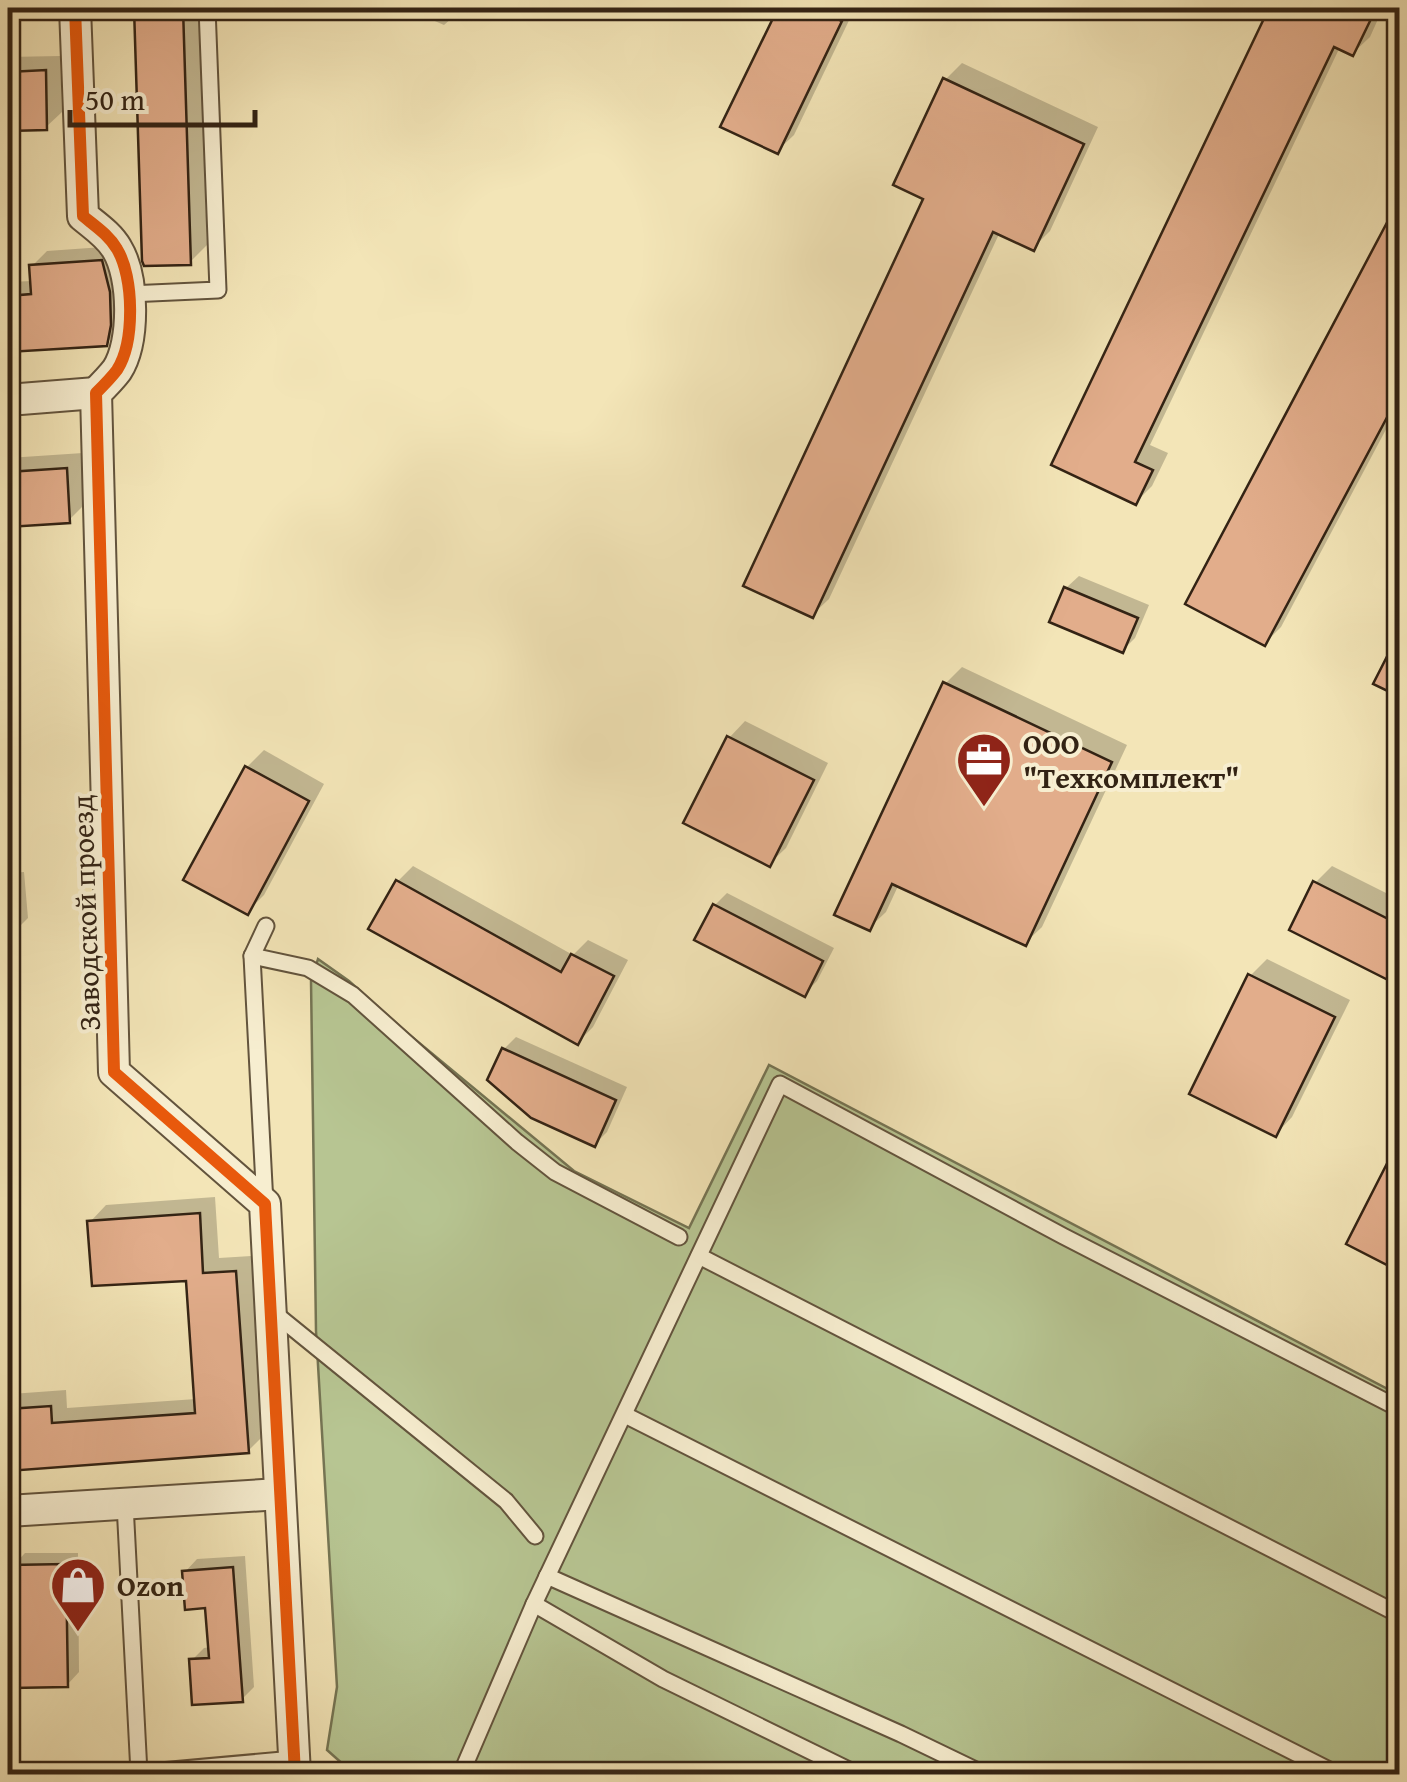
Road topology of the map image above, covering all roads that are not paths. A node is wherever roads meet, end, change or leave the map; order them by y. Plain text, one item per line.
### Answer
1 (75, 8) edge
2 (207, 8) edge
3 (130, 294) junction
4 (96, 393) junction
5 (8, 400) edge
6 (266, 926) dead end
7 (252, 956) junction
8 (265, 1204) junction
9 (679, 1237) dead end
10 (700, 1256) junction
11 (270, 1310) junction
12 (1400, 1409) edge
13 (625, 1415) junction
14 (280, 1494) junction
15 (125, 1504) junction
16 (8, 1511) edge
17 (536, 1536) dead end
18 (547, 1576) junction
19 (534, 1604) junction
20 (1400, 1615) edge
21 (295, 1767) edge
22 (127, 1774) edge
23 (139, 1774) edge
24 (460, 1774) edge
25 (857, 1774) edge
26 (984, 1774) edge
27 (1337, 1774) edge

1 - 3 street
2 - 3 lane
3 - 4 street
4 - 5 street
4 - 8 street, Заводской проезд
6 - 7 lane
7 - 8 lane
7 - 9 lane
8 - 11 street
10 - 12 lane
10 - 13 lane
10 - 20 lane
11 - 14 street
11 - 17 lane
13 - 18 lane
13 - 27 lane
14 - 15 street
14 - 21 street
15 - 16 street
15 - 23 lane
18 - 19 lane
18 - 26 lane
19 - 24 lane
19 - 25 lane
21 - 23 lane
22 - 23 lane

